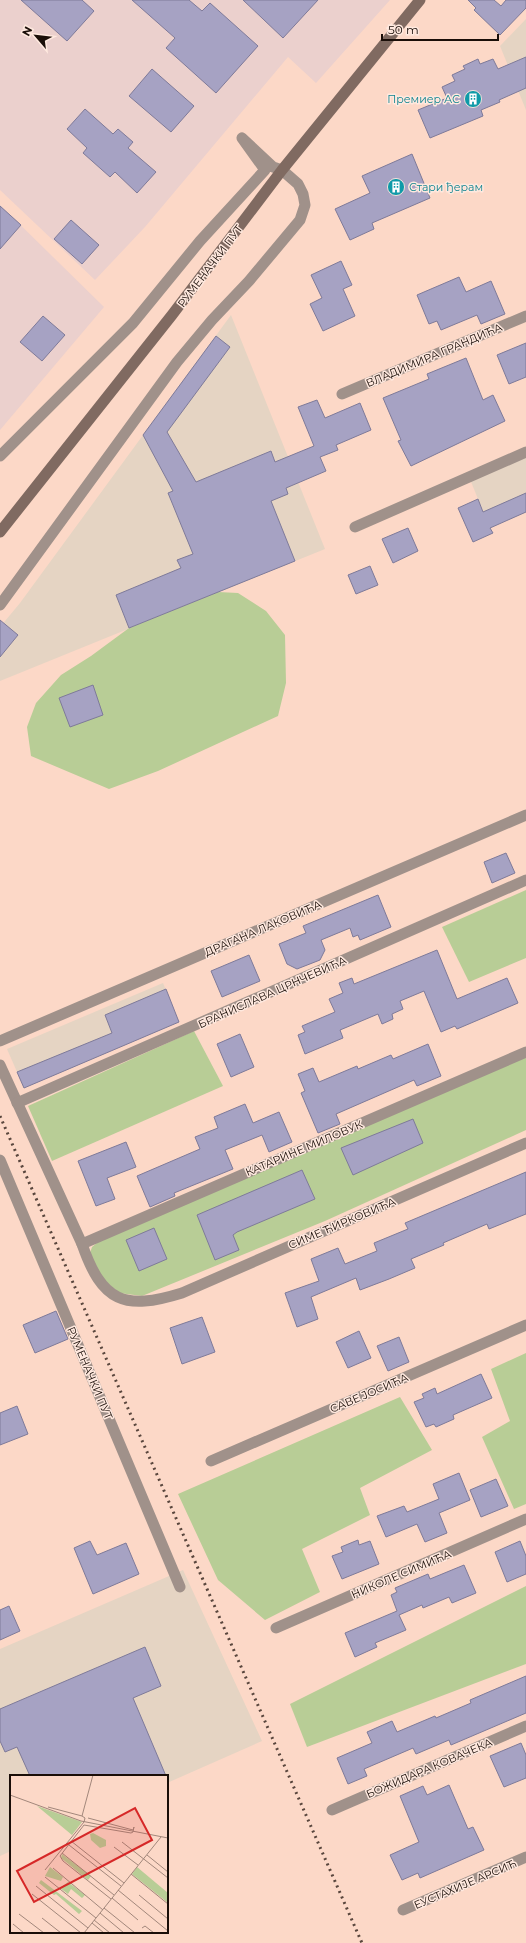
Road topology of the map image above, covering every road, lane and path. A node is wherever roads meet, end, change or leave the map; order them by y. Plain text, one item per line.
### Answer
1 (420, 0) edge
2 (282, 170) junction
3 (526, 316) edge
4 (342, 394) dead end
5 (526, 452) edge
6 (0, 456) edge
7 (355, 527) dead end
8 (0, 532) edge
9 (0, 605) edge
10 (526, 815) edge
11 (526, 880) edge
12 (0, 1041) edge
13 (526, 1052) edge
14 (0, 1065) edge
15 (17, 1103) junction
16 (526, 1144) edge
17 (0, 1160) edge
18 (82, 1244) junction
19 (526, 1325) edge
20 (211, 1461) dead end
21 (526, 1519) edge
22 (180, 1587) dead end
23 (276, 1628) dead end
24 (526, 1726) edge
25 (332, 1810) dead end
26 (526, 1857) edge
27 (403, 1910) dead end

1 - 2 main road, РУМЕНАЧКИ ПУТ
2 - 6 street
2 - 8 main road, РУМЕНАЧКИ ПУТ
2 - 9 street
3 - 4 street, ВЛАДИМИРА ГРАНДИЋА
5 - 7 street
10 - 12 street, ДРАГАНА ЛАКОВИЋА
11 - 15 street, БРАНИСЛАВА ЦРНЧЕВИЋА
13 - 18 street, КАТАРИНЕ МИЛОВУК
14 - 15 street, СИМЕ ЋИРКОВИЋА
15 - 18 street, СИМЕ ЋИРКОВИЋА
16 - 18 street, СИМЕ ЋИРКОВИЋА
17 - 22 street, РУМЕНАЧКИ ПУТ
19 - 20 street, САВЕ ЈОСИЋА
21 - 23 street, НИКОЛЕ СИМИЋА
24 - 25 street, БОЖИДАРА КОВАЧЕКА
26 - 27 street, ЕУСТАХИЈЕ АРСИЋ

